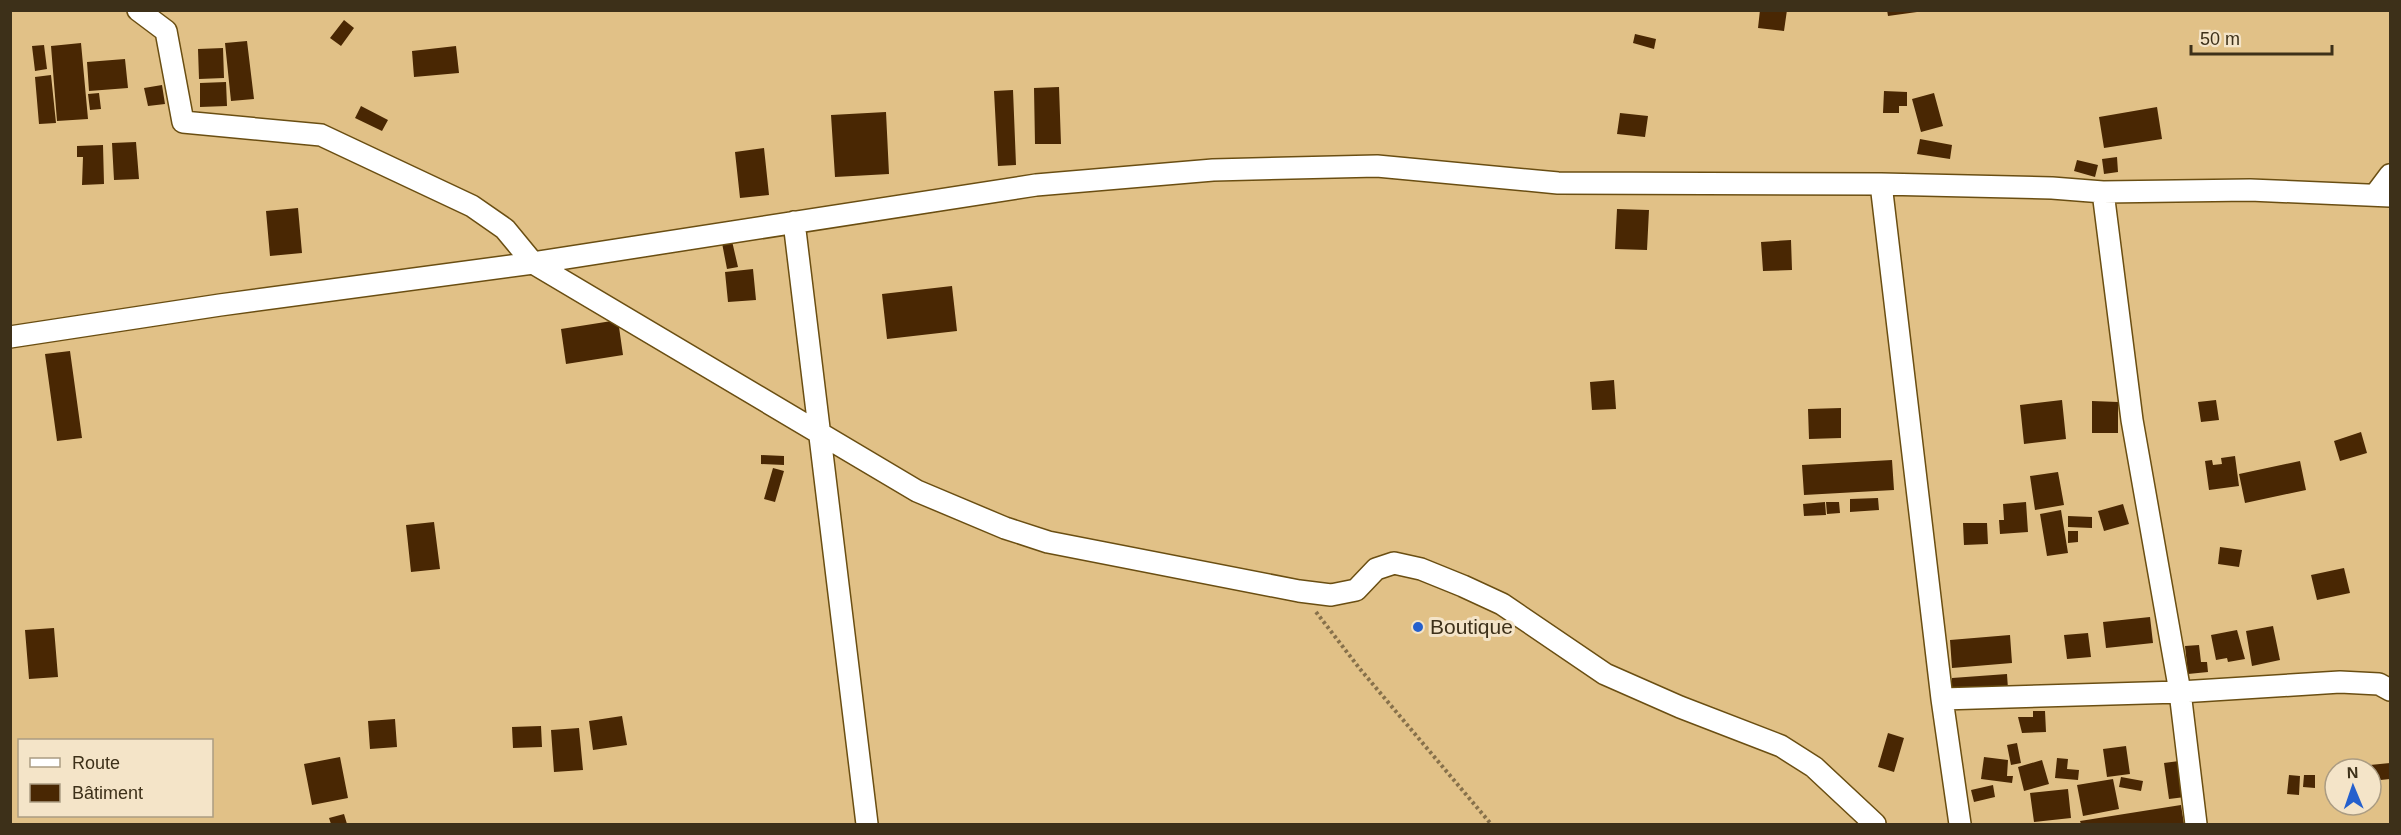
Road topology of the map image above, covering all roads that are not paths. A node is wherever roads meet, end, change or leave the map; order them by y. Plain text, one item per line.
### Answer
1 (138, 10) edge
2 (2391, 175) edge
3 (1881, 184) junction
4 (2103, 192) junction
5 (2383, 196) edge
6 (795, 222) junction
7 (533, 263) junction
8 (10, 337) edge
9 (821, 434) junction
10 (2391, 690) edge
11 (2180, 692) junction
12 (1942, 699) junction
13 (867, 825) edge
14 (1875, 825) edge
15 (1960, 825) edge
16 (2196, 825) edge

1 - 7 street
2 - 5 street
3 - 4 street
3 - 6 street
3 - 12 street
4 - 5 street
4 - 11 street
6 - 7 street
6 - 9 street
7 - 8 street
7 - 9 street
9 - 13 street
9 - 14 street
10 - 11 street
11 - 12 street
11 - 16 street
12 - 15 street

